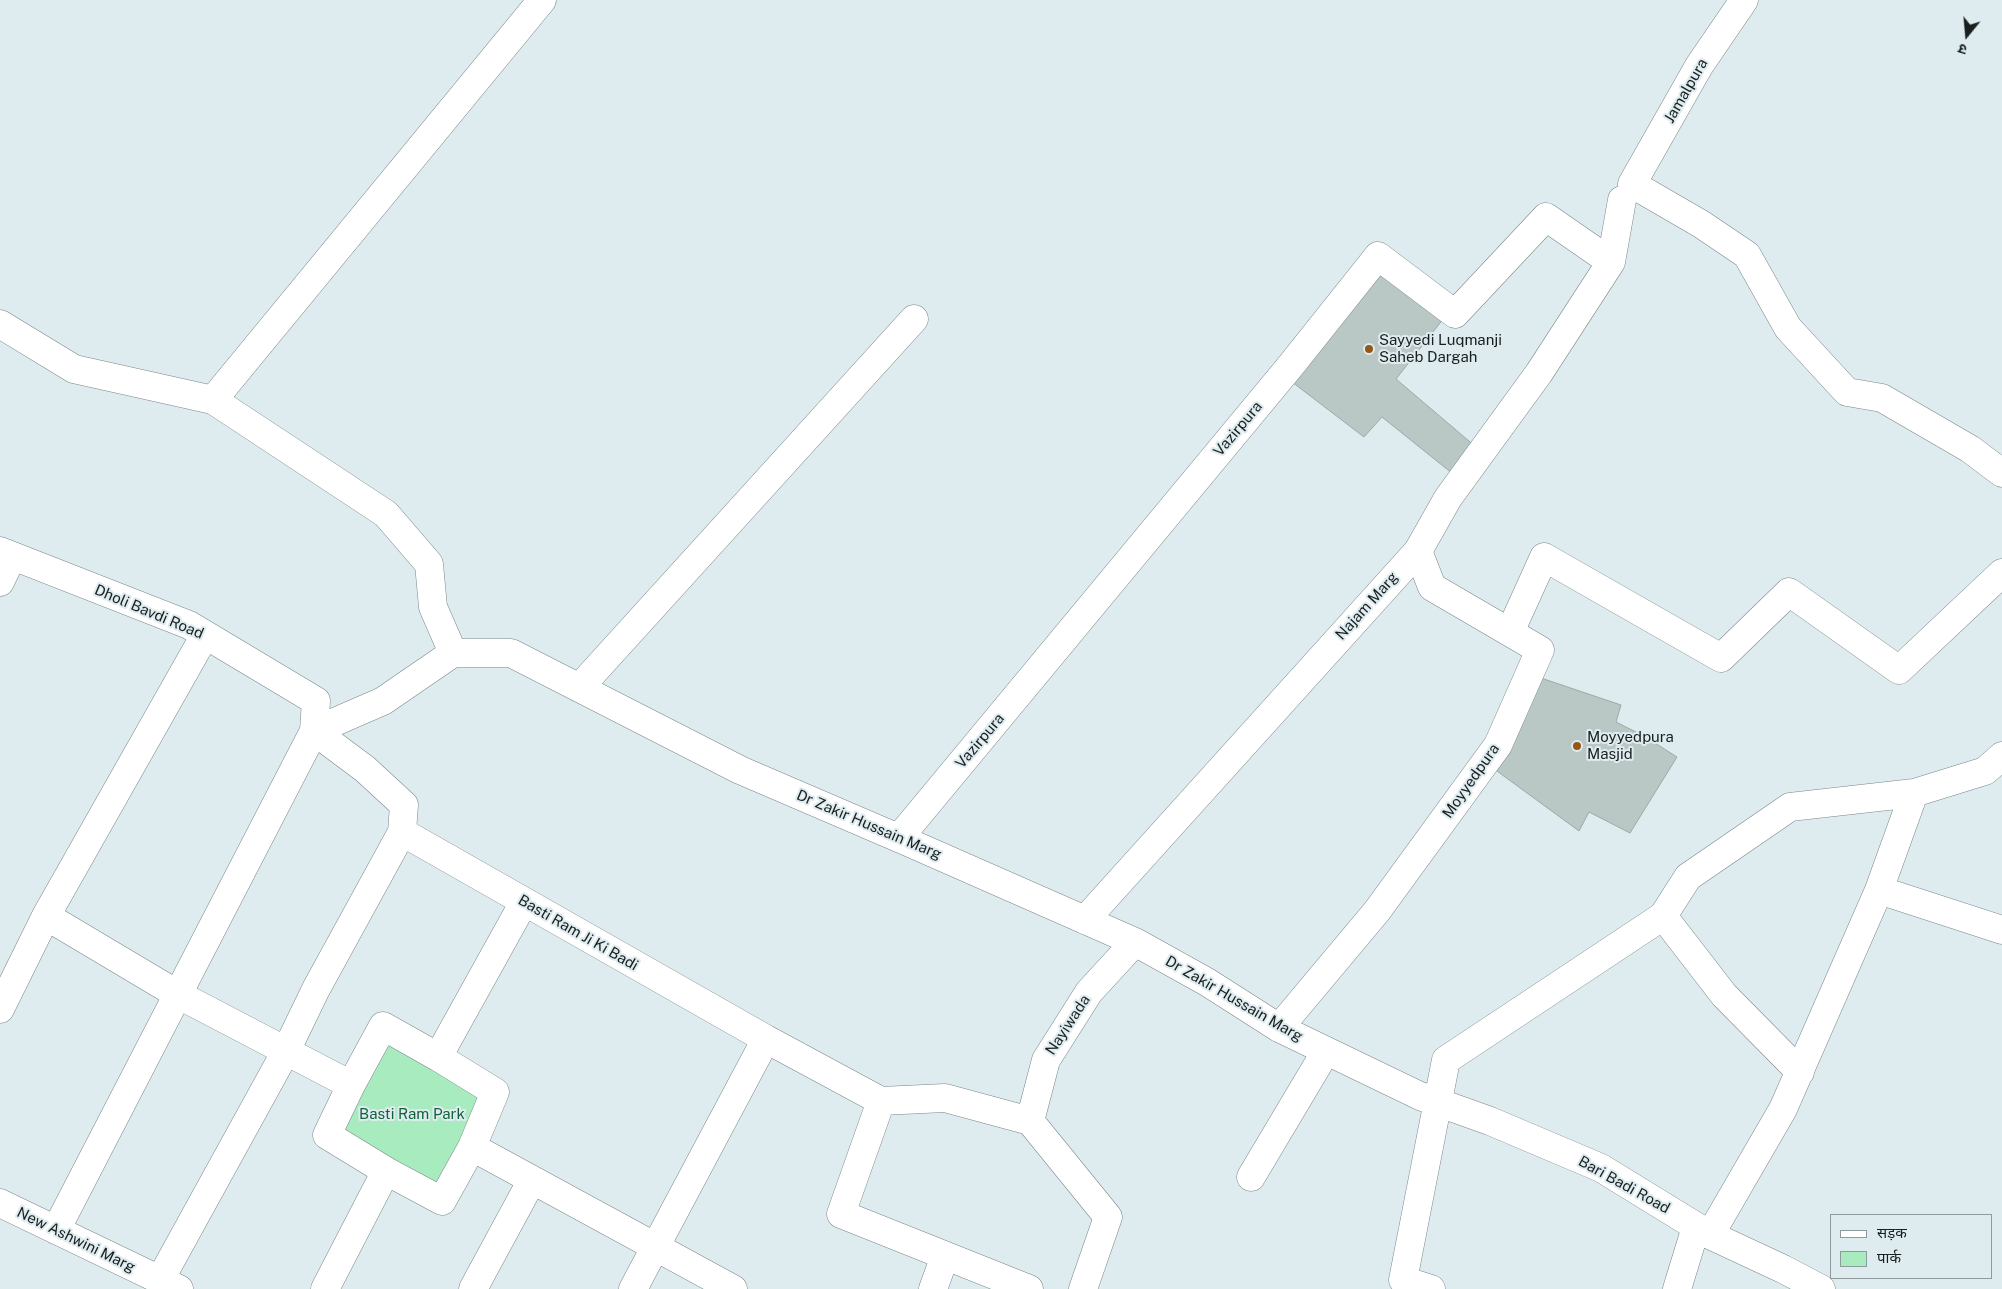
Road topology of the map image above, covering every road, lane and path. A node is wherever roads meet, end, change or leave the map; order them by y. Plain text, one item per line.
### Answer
1 (542, 0) edge
2 (1744, 0) edge
3 (1627, 192) junction
4 (1611, 262) junction
5 (914, 319) dead end
6 (0, 324) edge
7 (213, 400) junction
8 (2002, 473) edge
9 (1418, 550) junction
10 (6, 554) edge
11 (2002, 572) edge
12 (0, 582) edge
13 (1510, 632) junction
14 (205, 635) junction
15 (453, 653) junction
16 (579, 688) junction
17 (314, 732) junction
18 (2002, 756) edge
19 (1914, 793) junction
20 (402, 832) junction
21 (899, 838) junction
22 (1879, 890) junction
23 (524, 902) junction
24 (46, 916) junction
25 (1663, 916) junction
26 (1085, 920) junction
27 (2002, 930) edge
28 (1135, 942) junction
29 (177, 994) junction
30 (0, 1009) edge
31 (1280, 1028) junction
32 (766, 1039) junction
33 (286, 1051) junction
34 (1326, 1051) junction
35 (438, 1057) junction
36 (1800, 1072) junction
37 (351, 1085) junction
38 (1429, 1100) junction
39 (881, 1101) junction
40 (1030, 1121) junction
41 (472, 1147) junction
42 (386, 1170) junction
43 (1251, 1177) dead end
44 (532, 1180) junction
45 (0, 1203) edge
46 (56, 1230) junction
47 (1703, 1231) junction
48 (656, 1246) junction
49 (945, 1256) junction
50 (170, 1284) edge
51 (326, 1289) edge
52 (473, 1289) edge
53 (633, 1289) edge
54 (733, 1289) edge
55 (933, 1289) edge
56 (1029, 1289) edge
57 (1082, 1289) edge
58 (1431, 1289) edge
59 (1676, 1289) edge
60 (1820, 1289) edge

1 - 7 street
2 - 3 street, Jamalpura
3 - 4 street, Jamalpura
3 - 8 street
4 - 9 street, Najam Marg
4 - 21 street, Vazirpura
5 - 16 street
6 - 7 street
7 - 15 street
9 - 13 street, Moyyedpura
9 - 26 street, Najam Marg
10 - 12 street
10 - 14 street, Dholi Bavdi Road
11 - 13 street
13 - 31 street, Moyyedpura
14 - 17 street, Dholi Bavdi Road
14 - 24 street
15 - 16 street, Dr Zakir Hussain Marg
15 - 17 street
16 - 21 street, Dr Zakir Hussain Marg
17 - 20 street
17 - 29 street
18 - 19 street
19 - 22 street
19 - 25 street
20 - 23 street, Basti Ram Ji Ki Badi
20 - 33 street
21 - 26 street, Dr Zakir Hussain Marg
22 - 27 street
22 - 36 street
23 - 32 street, Basti Ram Ji Ki Badi
23 - 35 street
24 - 29 street
24 - 30 street
25 - 36 street
25 - 38 street
26 - 28 street, Dr Zakir Hussain Marg
28 - 31 street, Dr Zakir Hussain Marg
28 - 40 street, Nayiwada
29 - 33 street
29 - 46 street
31 - 34 street, Dr Zakir Hussain Marg
32 - 39 street, Basti Ram Ji Ki Badi
32 - 48 street
33 - 37 street
33 - 50 street
34 - 38 street, Dr Zakir Hussain Marg
34 - 43 street
35 - 37 street
35 - 41 street
36 - 47 street
37 - 42 street
38 - 47 street, Bari Badi Road
38 - 58 street
39 - 40 street
39 - 49 street
40 - 57 street
41 - 42 street
41 - 44 street
42 - 51 street
44 - 48 street
44 - 52 street
45 - 46 street, New Ashwini Marg
46 - 50 street, New Ashwini Marg
47 - 59 street
47 - 60 street, Bari Badi Road
48 - 53 street
48 - 54 street
49 - 55 street
49 - 56 street

